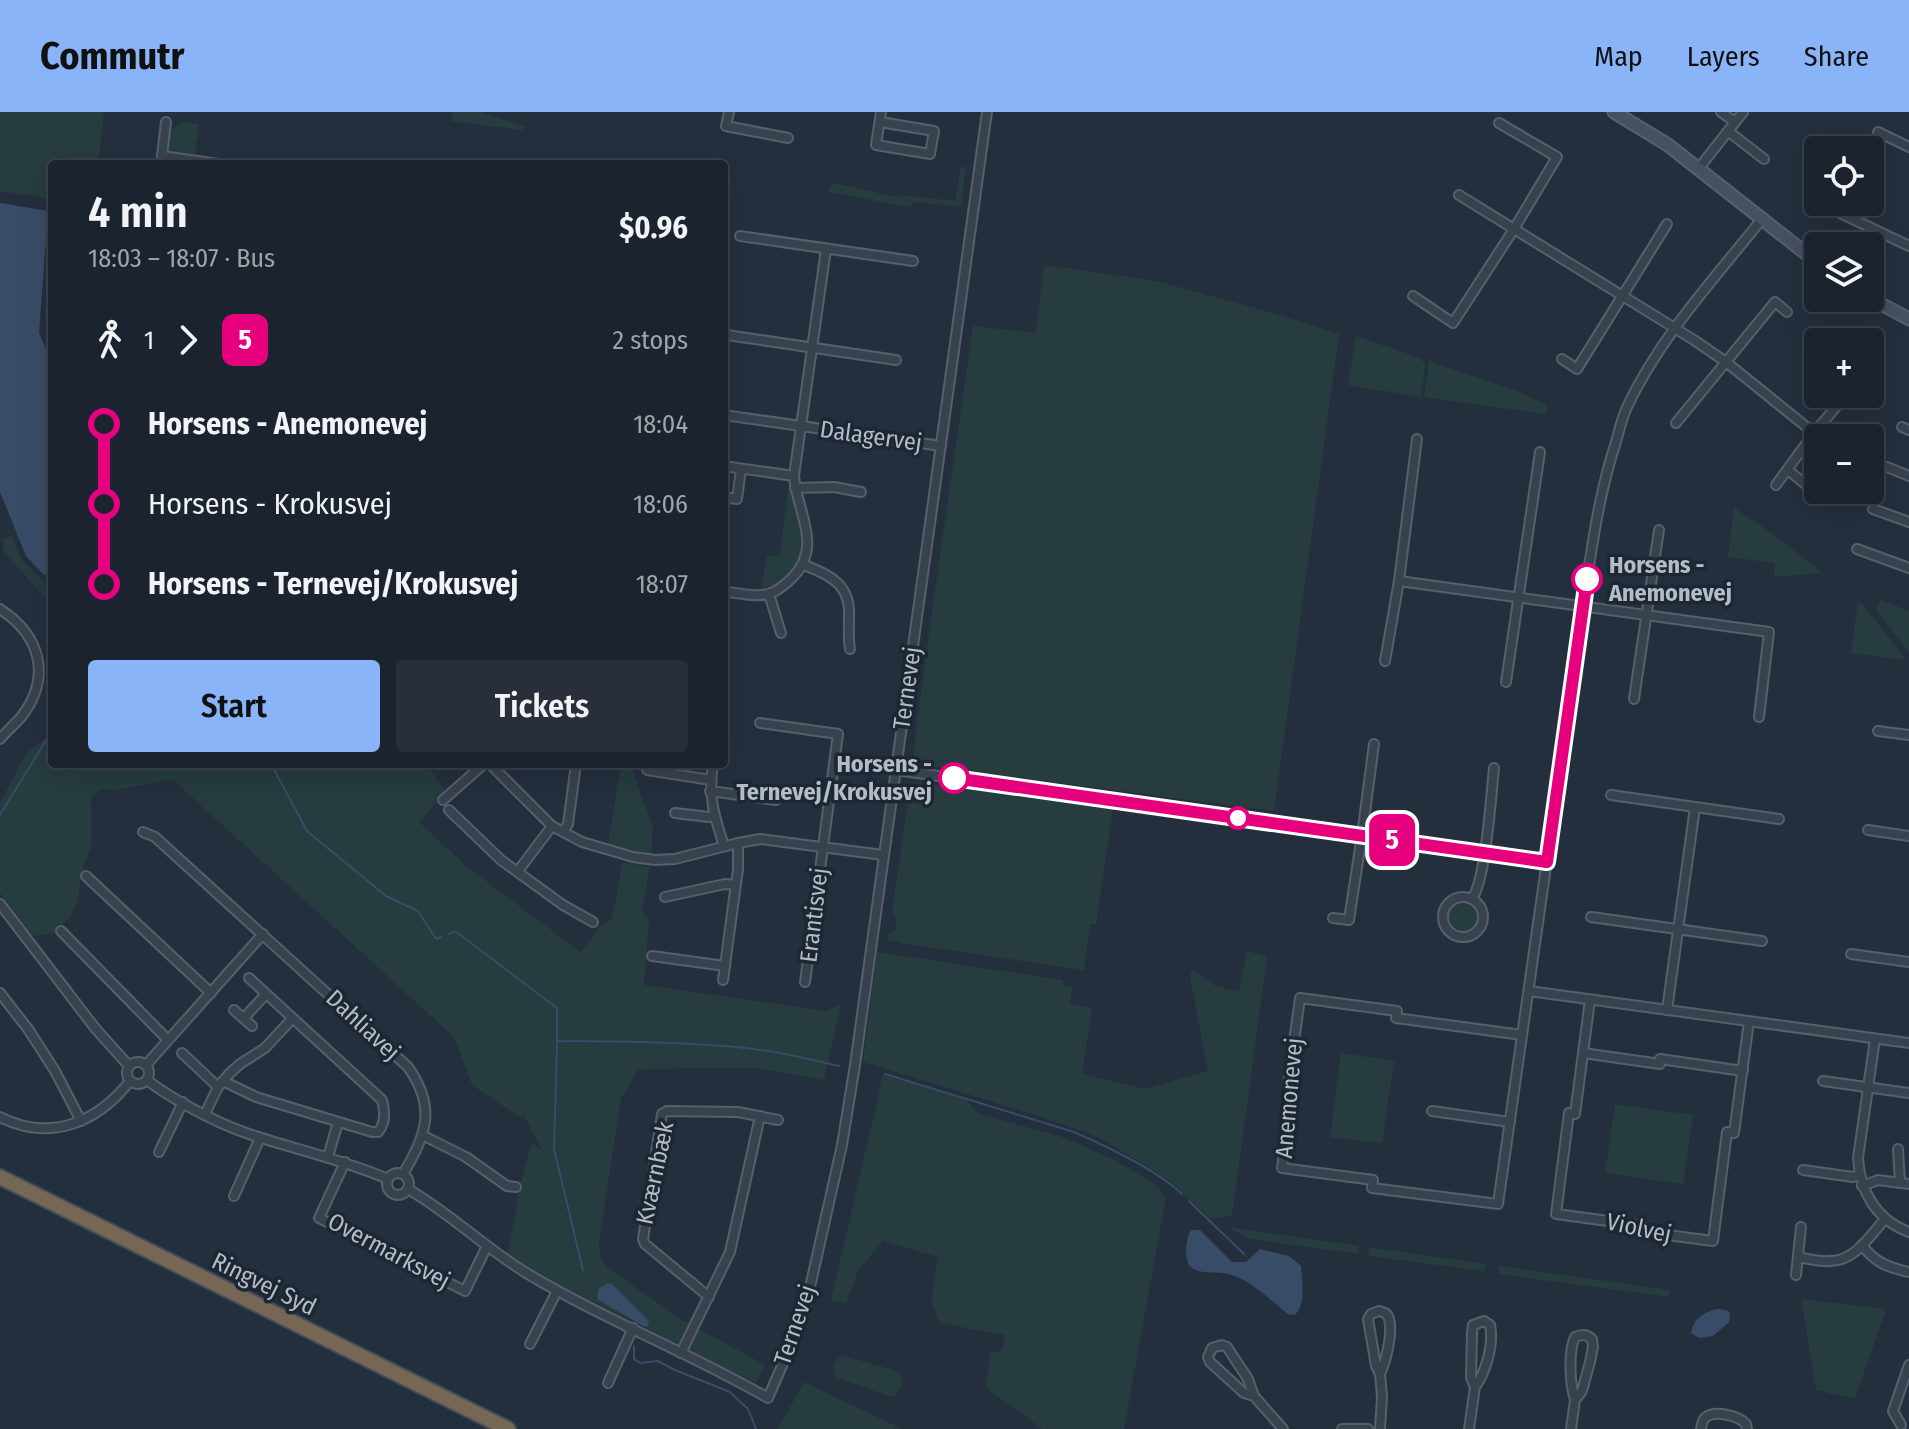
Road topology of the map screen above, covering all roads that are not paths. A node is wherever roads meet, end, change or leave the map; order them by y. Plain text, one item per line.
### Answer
1 (729, 112) edge
2 (987, 112) edge
3 (1614, 112) edge
4 (1721, 112) edge
5 (1743, 112) edge
6 (880, 117) edge
7 (166, 122) dead end
8 (1735, 122) junction
9 (1499, 123) dead end
10 (1728, 131) junction
11 (1878, 132) dead end
12 (788, 138) dead end
13 (1909, 147) edge
14 (1764, 159) dead end
15 (190, 160) edge
16 (1699, 168) junction
17 (1459, 195) dead end
18 (1846, 216) edge
19 (1762, 219) junction
20 (1667, 224) dead end
21 (1514, 229) junction
22 (740, 236) dead end
23 (1909, 246) edge
24 (826, 249) junction
25 (1804, 252) edge
26 (913, 261) dead end
27 (1622, 295) junction
28 (1413, 296) dead end
29 (1884, 306) edge
30 (1787, 312) dead end
31 (1909, 319) edge
32 (1675, 328) junction
33 (728, 335) edge
34 (812, 347) junction
35 (1562, 359) dead end
36 (896, 360) dead end
37 (1726, 362) junction
38 (1835, 408) edge
39 (728, 416) edge
40 (1676, 423) dead end
41 (1822, 424) edge
42 (1804, 425) edge
43 (802, 426) junction
44 (1417, 439) dead end
45 (941, 446) junction
46 (1804, 447) edge
47 (1540, 452) dead end
48 (728, 467) edge
49 (1887, 467) dead end
50 (741, 469) junction
51 (1788, 470) junction
52 (794, 476) junction
53 (1909, 476) edge
54 (1804, 483) edge
55 (1776, 485) dead end
56 (795, 488) junction
57 (861, 492) dead end
58 (728, 498) edge
59 (1873, 509) dead end
60 (1909, 522) edge
61 (1659, 530) dead end
62 (1857, 549) dead end
63 (804, 565) junction
64 (1909, 568) edge
65 (1399, 581) junction
66 (728, 592) edge
67 (769, 594) junction
68 (1519, 598) junction
69 (1583, 607) junction
70 (0, 609) edge
71 (1646, 614) junction
72 (781, 633) dead end
73 (850, 649) dead end
74 (1385, 661) dead end
75 (1506, 682) dead end
76 (1634, 699) dead end
77 (1759, 717) dead end
78 (760, 723) dead end
79 (1878, 731) dead end
80 (1909, 735) edge
81 (0, 739) edge
82 (1374, 744) dead end
83 (479, 768) edge
84 (494, 768) edge
85 (575, 768) edge
86 (712, 768) edge
87 (1494, 768) dead end
88 (647, 770) dead end
89 (896, 770) junction
90 (711, 780) junction
91 (710, 791) junction
92 (1611, 795) dead end
93 (443, 800) dead end
94 (776, 800) dead end
95 (1695, 807) junction
96 (449, 810) dead end
97 (675, 813) dead end
98 (714, 816) junction
99 (1779, 819) dead end
100 (552, 826) junction
101 (1868, 830) dead end
102 (143, 832) dead end
103 (563, 832) junction
104 (1362, 835) junction
105 (1909, 836) edge
106 (738, 843) junction
107 (724, 846) junction
108 (822, 848) junction
109 (1484, 853) junction
110 (883, 855) junction
111 (1547, 862) junction
112 (518, 871) junction
113 (86, 876) dead end
114 (735, 885) junction
115 (665, 897) dead end
116 (1472, 899) junction
117 (0, 904) edge
118 (1591, 917) dead end
119 (1333, 918) dead end
120 (593, 922) dead end
121 (1678, 929) junction
122 (61, 931) dead end
123 (263, 934) junction
124 (1762, 941) dead end
125 (1851, 954) dead end
126 (652, 956) dead end
127 (1909, 962) edge
128 (725, 966) junction
129 (249, 978) dead end
130 (723, 980) dead end
131 (805, 982) dead end
132 (1529, 991) junction
133 (0, 993) edge
134 (211, 993) junction
135 (266, 994) junction
136 (1590, 1000) junction
137 (234, 1010) dead end
138 (1667, 1010) junction
139 (244, 1018) junction
140 (292, 1019) junction
141 (1749, 1021) junction
142 (252, 1026) dead end
143 (1522, 1035) junction
144 (1875, 1039) junction
145 (168, 1040) junction
146 (1909, 1043) edge
147 (182, 1053) dead end
148 (1583, 1053) junction
149 (146, 1065) junction
150 (129, 1066) junction
151 (1743, 1071) junction
152 (147, 1080) junction
153 (130, 1081) junction
154 (1823, 1081) dead end
155 (220, 1084) junction
156 (1868, 1087) junction
157 (1909, 1093) edge
158 (183, 1102) junction
159 (1432, 1111) dead end
160 (205, 1114) junction
161 (760, 1116) junction
162 (0, 1117) edge
163 (778, 1120) dead end
164 (81, 1121) junction
165 (338, 1122) junction
166 (1510, 1122) junction
167 (424, 1136) junction
168 (260, 1138) junction
169 (1898, 1149) dead end
170 (159, 1152) dead end
171 (328, 1157) junction
172 (345, 1162) junction
173 (1803, 1170) dead end
174 (403, 1174) junction
175 (1859, 1175) junction
176 (0, 1177) edge
177 (388, 1179) junction
178 (1904, 1184) edge
179 (1862, 1186) junction
180 (516, 1187) dead end
181 (408, 1189) junction
182 (234, 1196) dead end
183 (1885, 1219) junction
184 (1801, 1227) dead end
185 (1909, 1232) edge
186 (1862, 1245) junction
187 (487, 1246) junction
188 (1798, 1257) junction
189 (1909, 1272) edge
190 (1796, 1275) dead end
191 (557, 1291) junction
192 (709, 1297) junction
193 (633, 1328) junction
194 (530, 1344) dead end
195 (681, 1353) junction
196 (1909, 1365) edge
197 (1380, 1374) junction
198 (608, 1383) dead end
199 (1475, 1387) junction
200 (1254, 1396) junction
201 (1575, 1400) junction
202 (1901, 1425) dead end
203 (508, 1429) edge
204 (1283, 1429) edge
205 (1342, 1429) edge
206 (1368, 1429) edge
207 (1380, 1429) edge
208 (1469, 1429) edge
209 (1571, 1429) edge
210 (1701, 1429) edge
211 (1747, 1429) edge

1 - 12 street
2 - 45 street, Ternevej
3 - 16 street
4 - 8 street
5 - 8 street
6 - 6 street
7 - 15 street
8 - 10 street
9 - 21 street
10 - 14 street
10 - 16 street
11 - 13 street
16 - 19 street
17 - 21 street
18 - 23 street
19 - 25 street
19 - 32 street, Anemonevej
20 - 27 street
21 - 27 street
21 - 28 street
22 - 24 street
24 - 26 street
24 - 34 street, Dalagervej
27 - 32 street
27 - 35 street
29 - 31 street
30 - 37 street
32 - 37 street
32 - 69 street, Anemonevej
33 - 34 street
34 - 36 street
34 - 43 street, Dalagervej
37 - 40 street
37 - 42 street
38 - 41 street
39 - 43 street, Dalagervej
43 - 45 street, Dalagervej
43 - 52 street, Dalagervej
44 - 65 street
45 - 89 street, Ternevej
46 - 51 street
47 - 68 street
48 - 50 street
49 - 53 street
50 - 52 street
50 - 58 street
51 - 54 street
51 - 55 street
52 - 56 street, Dalagervej
56 - 57 street
56 - 63 street, Dalagervej
59 - 60 street
61 - 71 street
62 - 64 street
63 - 67 street
63 - 73 street
65 - 68 street
65 - 74 street
66 - 67 street
67 - 72 street
68 - 69 street
68 - 75 street
69 - 71 street
69 - 111 street, Anemonevej
70 - 81 street
71 - 76 street
71 - 77 street
78 - 108 street, Erantisvej
79 - 80 street
82 - 104 street
83 - 93 street
84 - 100 street, Erantisvej
85 - 103 street
86 - 90 street
87 - 109 street
88 - 90 street
89 - 104 street
89 - 110 street, Ternevej
90 - 91 street
91 - 94 street
91 - 98 street
92 - 95 street
95 - 99 street
95 - 121 street
96 - 112 street
97 - 98 street
98 - 107 street
100 - 103 street, Erantisvej
100 - 112 street
101 - 105 street
102 - 123 street, Dahliavej
103 - 107 street, Erantisvej
104 - 109 street
104 - 119 street
106 - 107 street, Erantisvej
106 - 108 street, Erantisvej
106 - 114 street
108 - 110 street, Erantisvej
108 - 131 street, Erantisvej
109 - 111 street
109 - 116 street
110 - 195 street, Ternevej
111 - 132 street, Anemonevej
112 - 120 street
113 - 134 street
114 - 115 street
114 - 128 street
116 - 116 street
117 - 150 street
118 - 121 street
121 - 124 street
121 - 138 street
122 - 145 street
123 - 134 street
123 - 167 street, Dahliavej
125 - 127 street
126 - 128 street
128 - 130 street
129 - 135 street
132 - 136 street
132 - 143 street, Anemonevej
133 - 164 street
134 - 145 street
135 - 139 street
135 - 140 street
136 - 138 street
136 - 148 street, Violvej
137 - 139 street
138 - 141 street
139 - 142 street
140 - 155 street
140 - 165 street
141 - 144 street
141 - 151 street, Violvej
143 - 166 street, Anemonevej
143 - 166 street, Anemonevej
144 - 146 street
144 - 156 street
145 - 149 street
147 - 155 street
148 - 151 street
148 - 151 street, Violvej
149 - 150 street
149 - 152 street
150 - 153 street
152 - 153 street
152 - 158 street
153 - 164 street
154 - 156 street
155 - 160 street
155 - 165 street
156 - 157 street
156 - 175 street
158 - 160 street
158 - 170 street
159 - 166 street
160 - 168 street
161 - 163 street, Kværnbæk
161 - 192 street
161 - 192 street, Kværnbæk
162 - 164 street
165 - 171 street
167 - 174 street, Dahliavej
167 - 180 street
168 - 171 street
168 - 182 street
169 - 178 street
171 - 172 street
172 - 177 street
172 - 187 street, Overmarksvej
173 - 175 street
174 - 177 street
174 - 181 street
175 - 179 street
176 - 203 highway, Ringvej Syd
177 - 181 street
178 - 179 street
179 - 183 street
181 - 187 street
183 - 185 street
183 - 186 street
184 - 188 street
186 - 188 street
186 - 189 street
187 - 191 street
188 - 190 street
191 - 193 street
191 - 194 street
192 - 195 street
193 - 195 street
193 - 198 street
196 - 202 street
197 - 197 street
197 - 207 street
199 - 199 street
199 - 208 street
200 - 200 street
200 - 204 street
201 - 201 street
201 - 209 street
205 - 206 street
210 - 211 street

